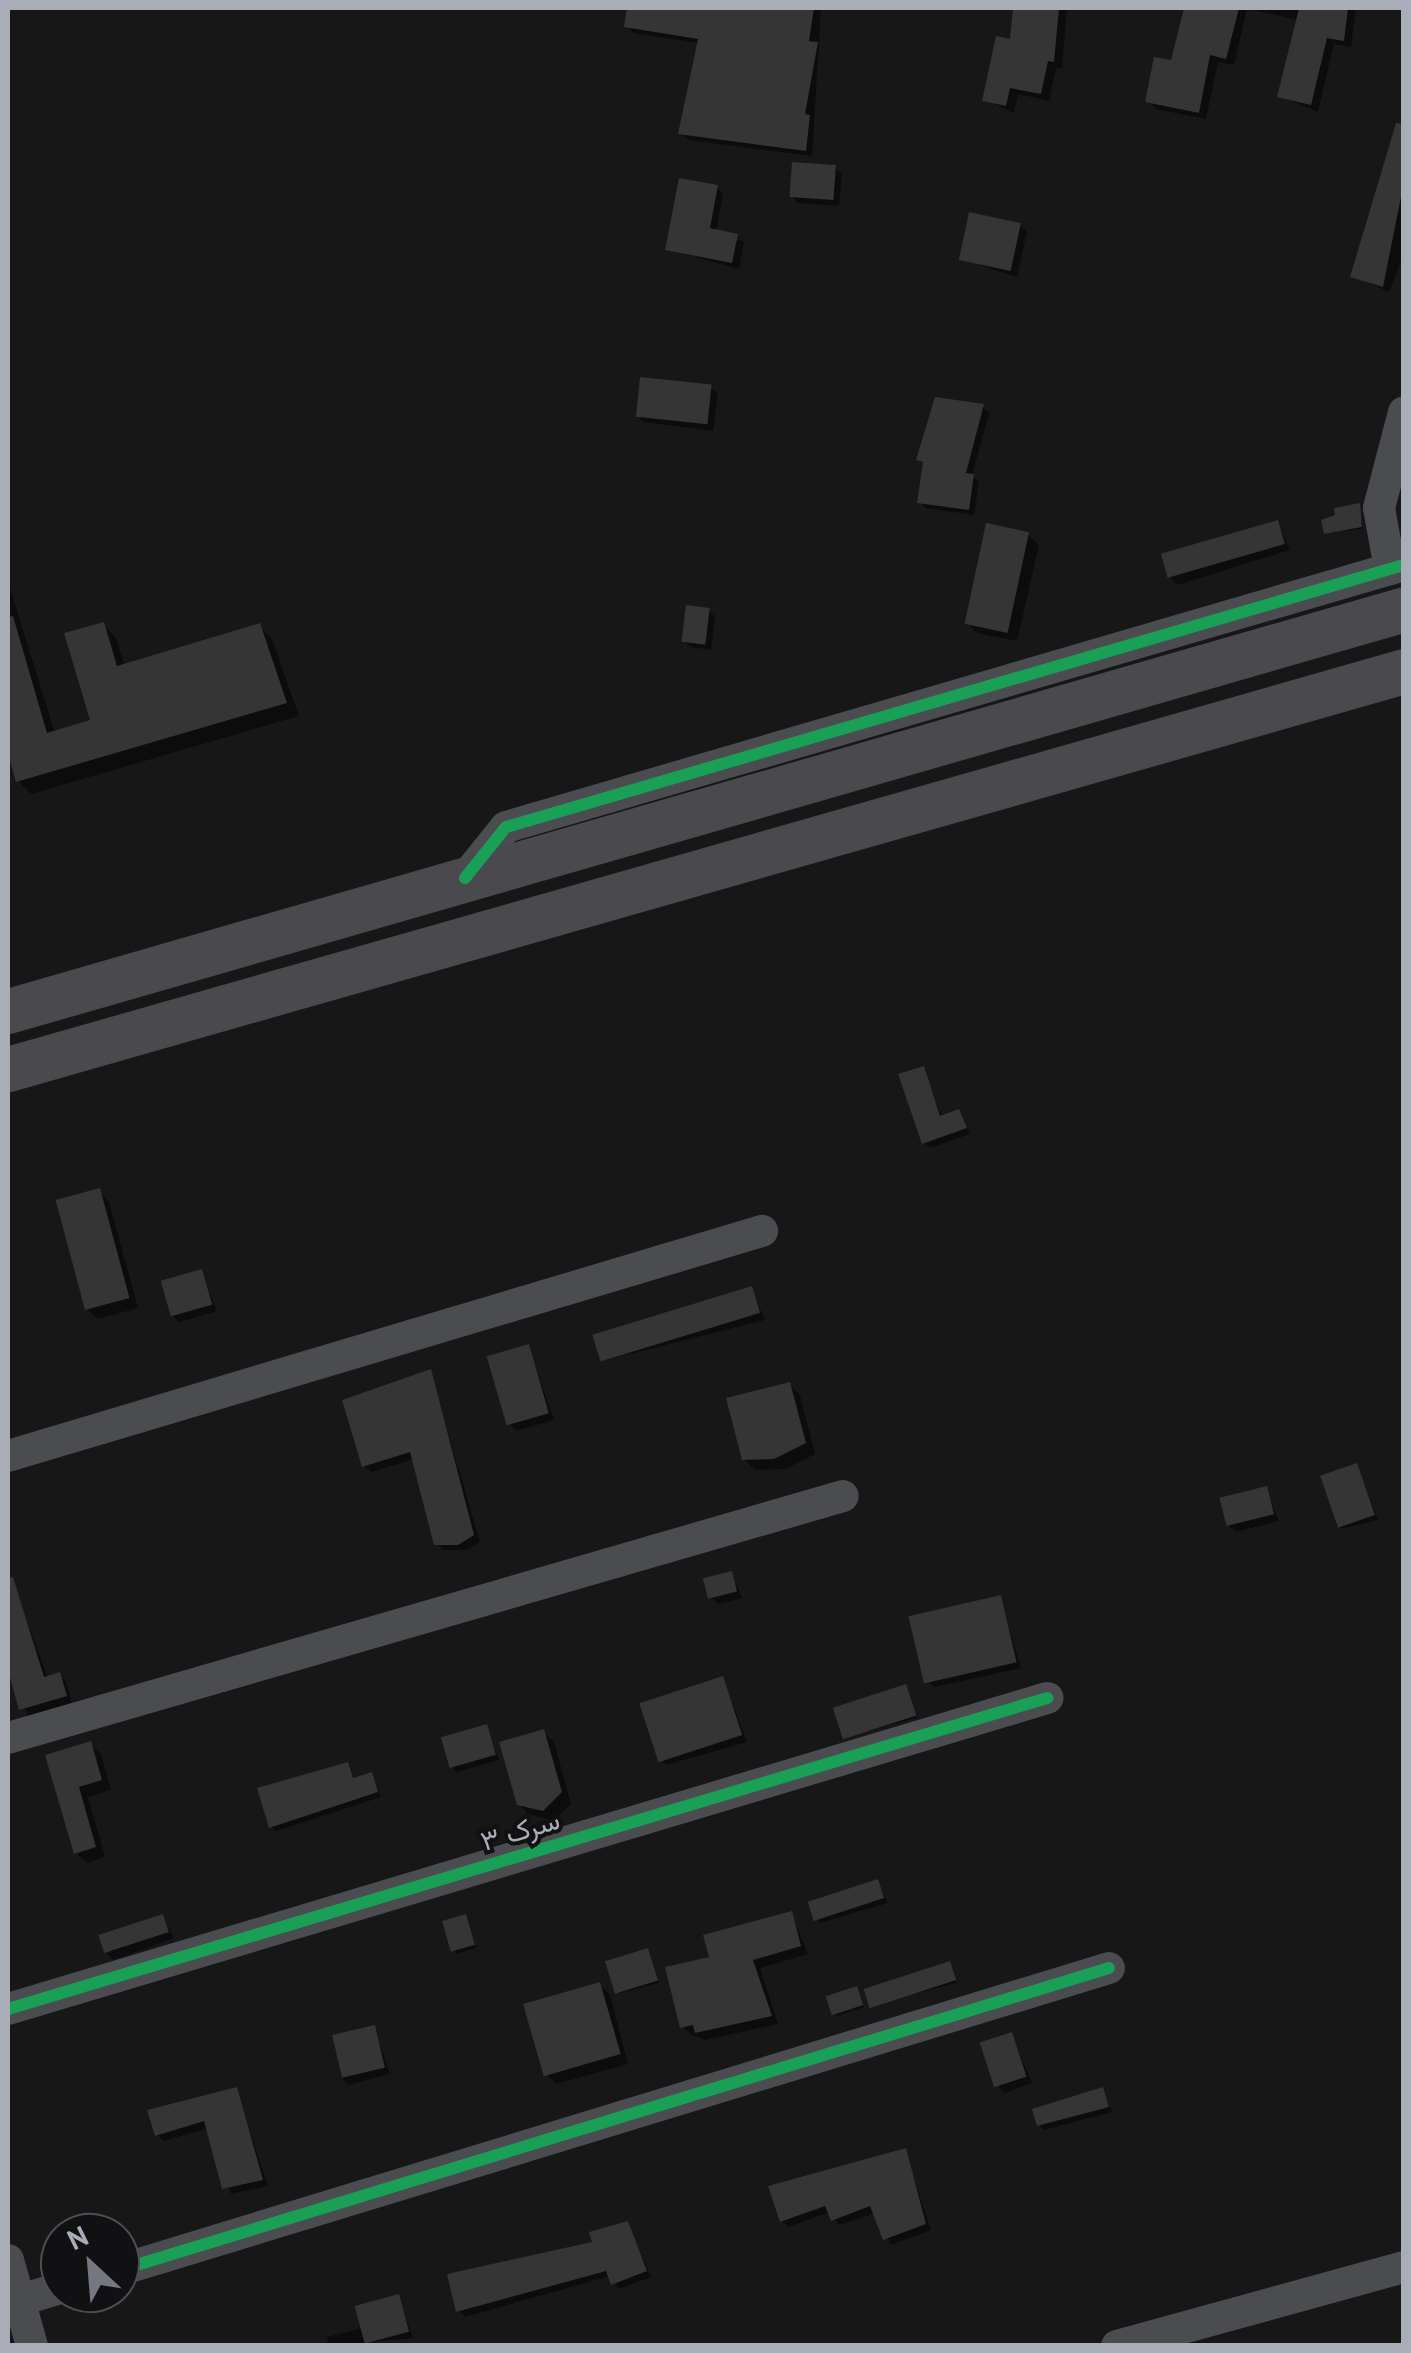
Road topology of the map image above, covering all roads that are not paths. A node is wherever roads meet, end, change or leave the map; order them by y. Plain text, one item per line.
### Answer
1 (1404, 412) edge
2 (1399, 581) edge
3 (1404, 670) edge
4 (543, 856) junction
5 (466, 878) junction
6 (558, 914) junction
7 (8, 1012) edge
8 (8, 1069) edge
9 (762, 1231) dead end
10 (8, 1456) edge
11 (843, 1496) dead end
12 (1047, 1698) dead end
13 (8, 1738) edge
14 (1109, 1968) dead end
15 (8, 2009) edge
16 (8, 2260) edge
17 (140, 2264) edge
18 (1404, 2267) edge
19 (40, 2294) edge
20 (14, 2302) edge
21 (32, 2346) edge
22 (1117, 2346) edge

1 - 2 street
2 - 4 main road
2 - 5 street
3 - 6 main road
4 - 5 main road
4 - 6 main road
5 - 7 main road
6 - 8 main road
9 - 10 street
11 - 13 street
12 - 15 street, سرک ۳
14 - 17 street
16 - 20 street
18 - 22 street
19 - 20 street
20 - 21 street

